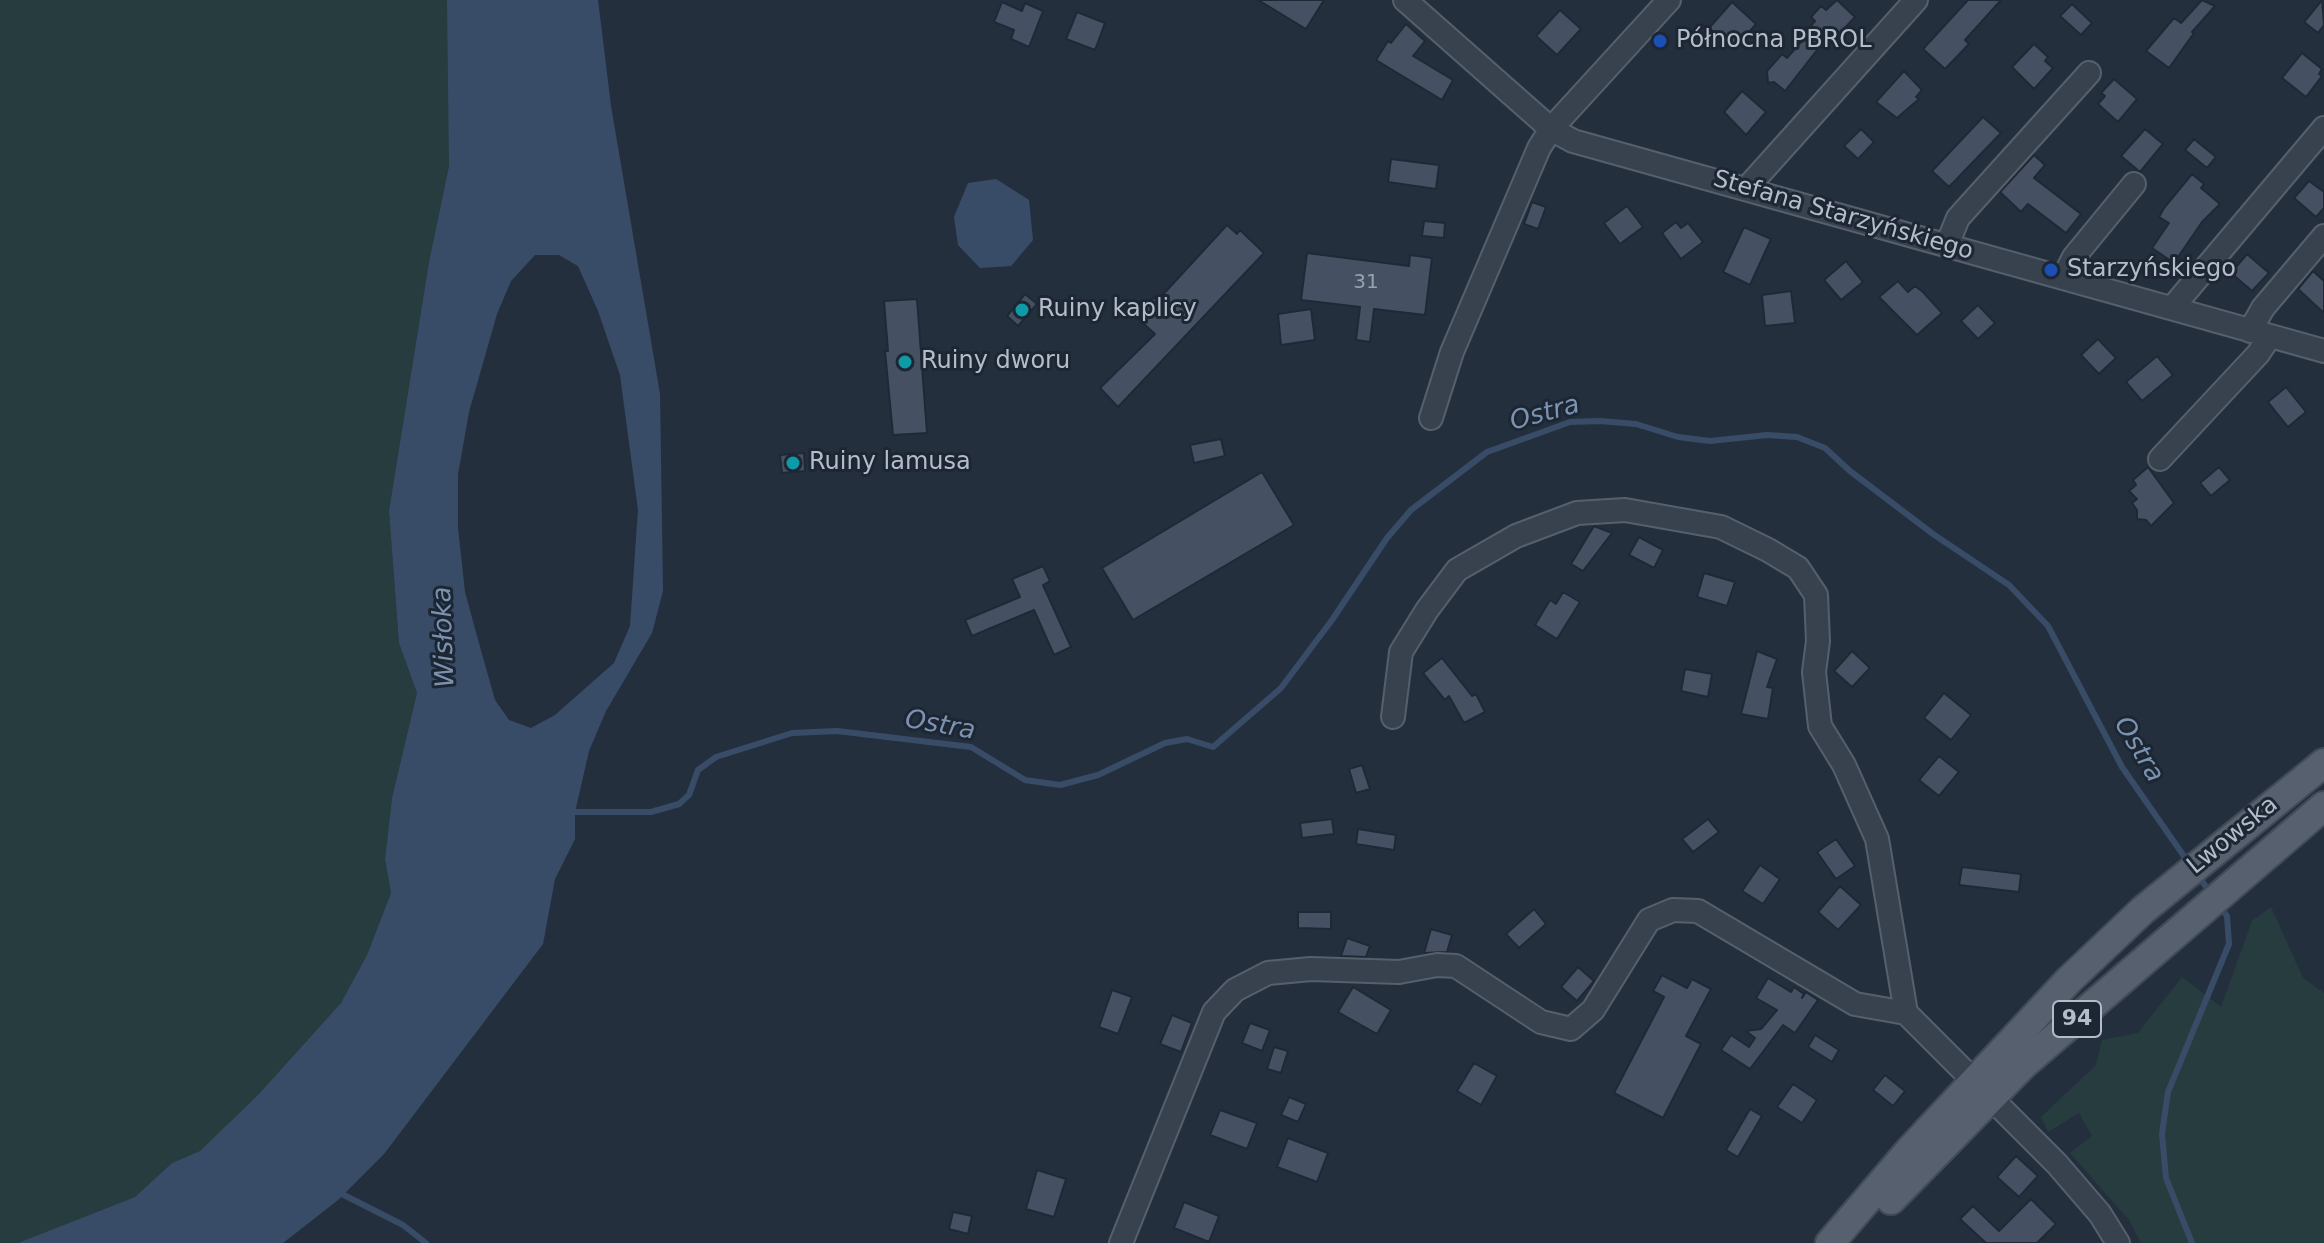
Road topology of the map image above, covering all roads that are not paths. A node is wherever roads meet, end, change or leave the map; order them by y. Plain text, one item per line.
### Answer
1 (1405, 0) edge
2 (1669, 0) edge
3 (1916, 0) edge
4 (2089, 73) dead end
5 (2324, 128) edge
6 (1551, 129) junction
7 (2134, 184) dead end
8 (1746, 189) junction
9 (2324, 236) edge
10 (1947, 245) junction
11 (2063, 278) junction
12 (2172, 308) junction
13 (2260, 333) junction
14 (2324, 351) edge
15 (1431, 418) dead end
16 (2160, 459) dead end
17 (1393, 717) dead end
18 (2324, 763) edge
19 (2324, 806) edge
20 (1906, 1013) junction
21 (1983, 1089) junction
22 (1121, 1243) edge
23 (1830, 1243) edge
24 (1853, 1243) edge
25 (2118, 1243) edge

1 - 6 street, Stefana Starzyńskiego
2 - 6 street
3 - 8 street
4 - 10 street
5 - 12 street
6 - 8 street, Stefana Starzyńskiego
6 - 15 street
7 - 11 street
8 - 10 street, Stefana Starzyńskiego
9 - 13 street
10 - 11 street, Stefana Starzyńskiego
11 - 12 street, Stefana Starzyńskiego
12 - 13 street, Stefana Starzyńskiego
13 - 14 street, Stefana Starzyńskiego
13 - 16 street
17 - 20 street
18 - 21 main road, Lwowska / 94
19 - 21 main road, Lwowska / 94
20 - 21 street
20 - 22 street
21 - 23 main road, 94
21 - 24 main road, 94
21 - 25 street

